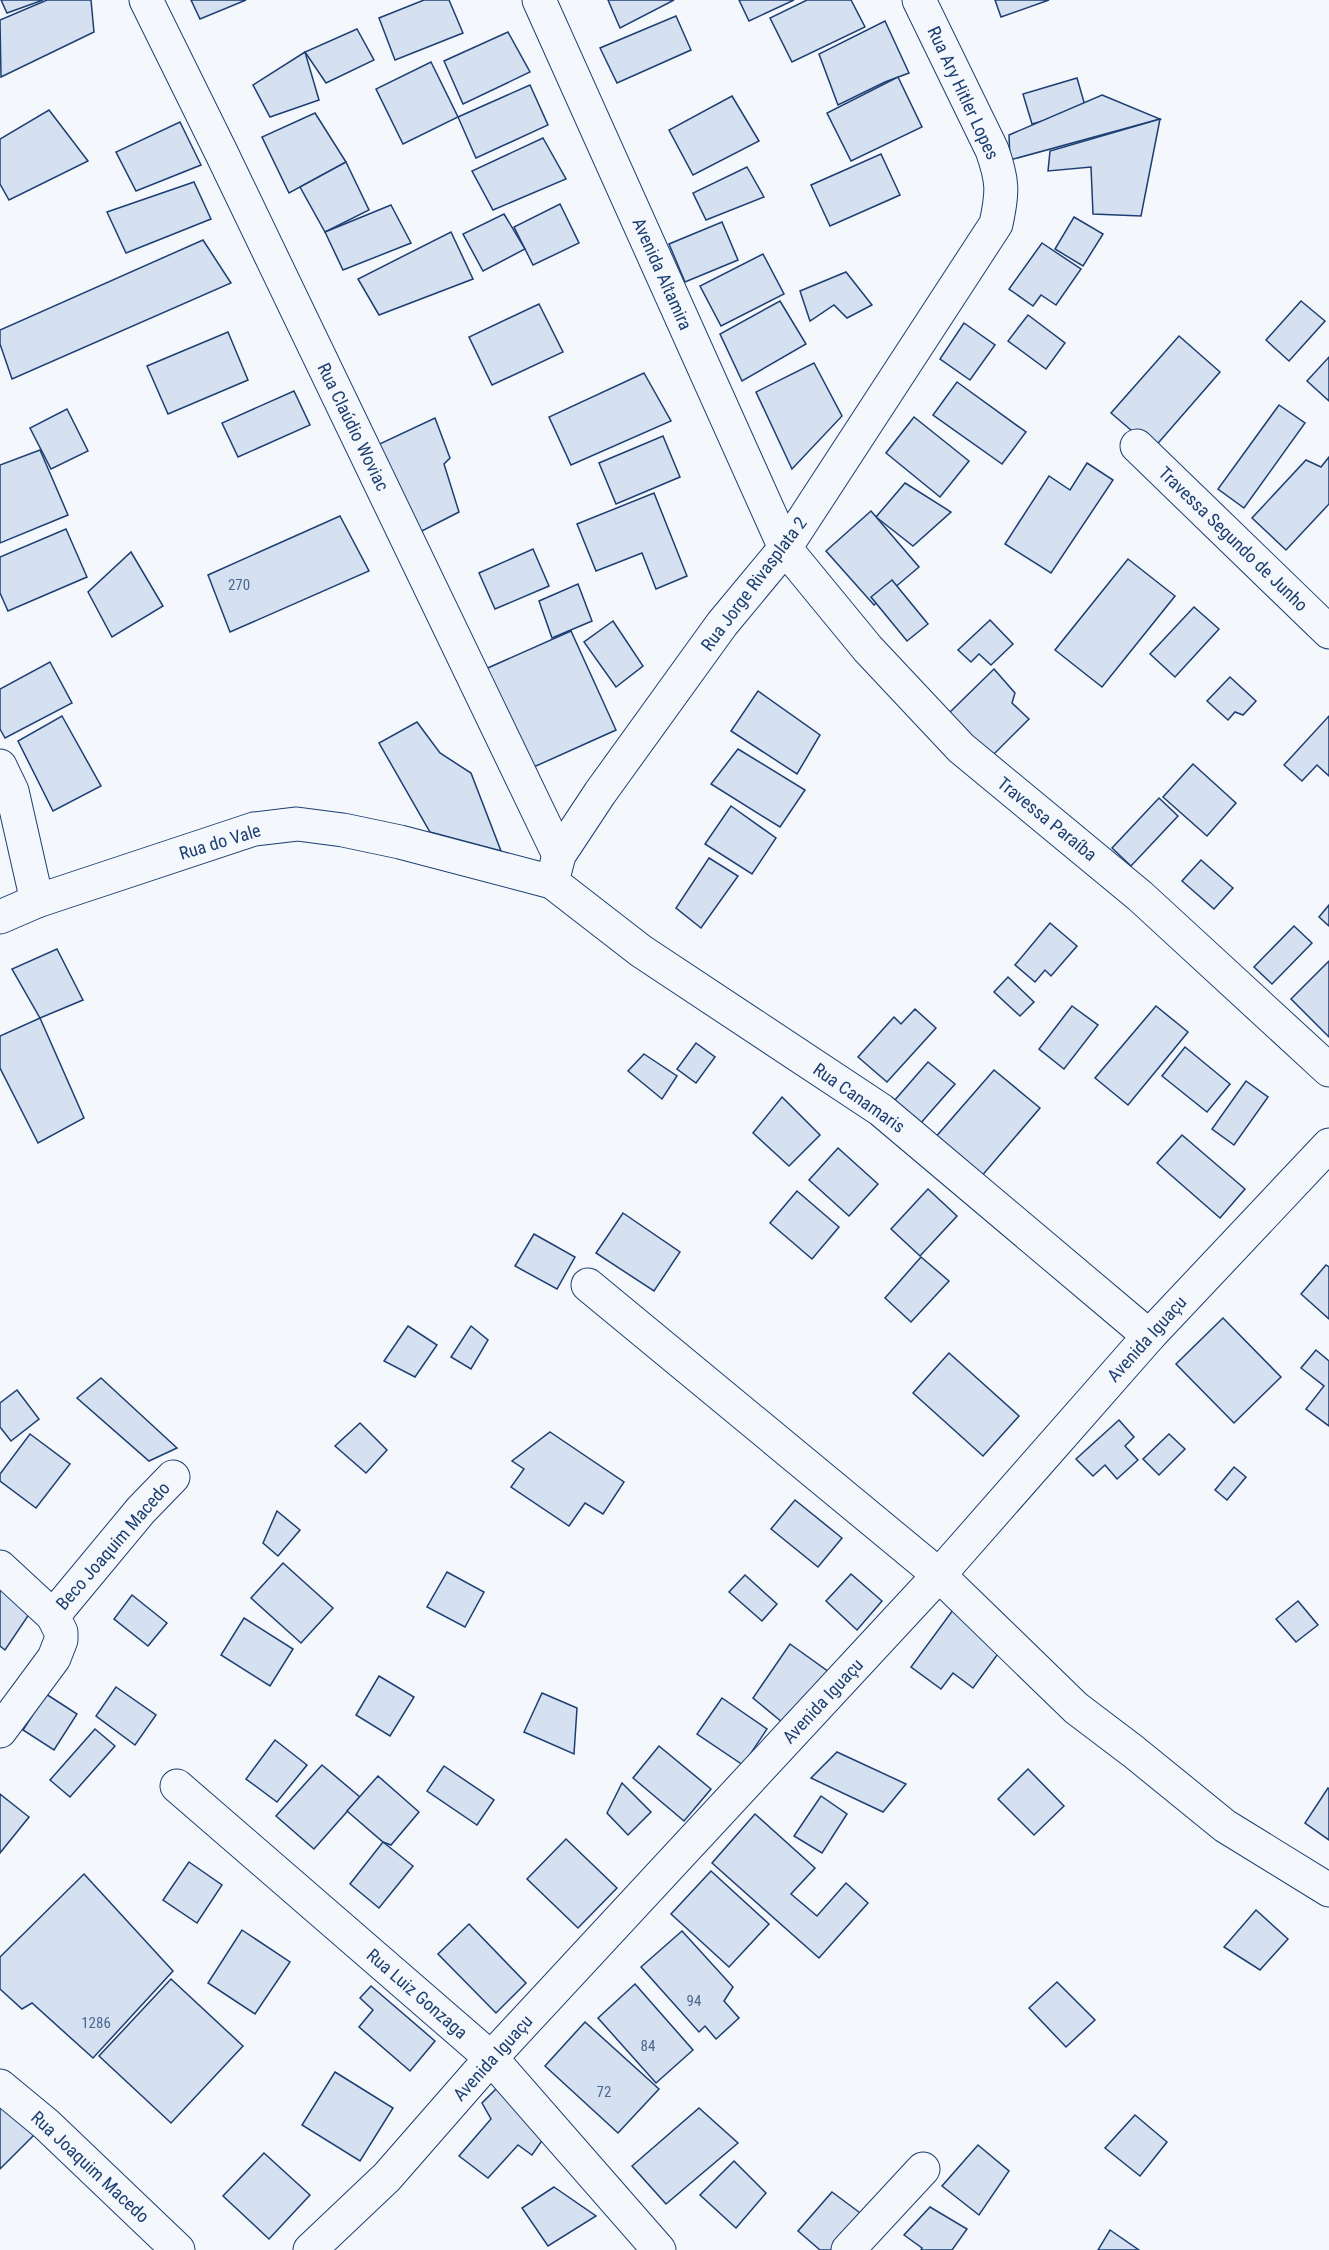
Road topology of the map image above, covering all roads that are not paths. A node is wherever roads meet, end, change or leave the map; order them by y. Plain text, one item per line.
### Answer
1 (146, 0) edge
2 (539, 0) edge
3 (919, 0) edge
4 (996, 224) joint
5 (1137, 446) dead end
6 (785, 548) junction
7 (1329, 632) edge
8 (0, 766) edge
9 (556, 869) junction
10 (37, 901) junction
11 (0, 917) edge
12 (1329, 1070) edge
13 (1329, 1145) edge
14 (588, 1285) dead end
15 (1149, 1336) junction
16 (173, 1476) dead end
17 (0, 1567) edge
18 (939, 1575) junction
19 (57, 1624) junction
20 (0, 1731) edge
21 (177, 1786) dead end
22 (1329, 1890) edge
23 (491, 2058) junction
24 (0, 2086) edge
25 (923, 2169) dead end
26 (178, 2250) edge
27 (310, 2250) edge
28 (659, 2250) edge
29 (848, 2250) edge

1 - 9 street, Rua Claúdio Woviac
2 - 6 street, Avenida Altamira
3 - 4 street, Rua Ary Hitler Lopes
4 - 6 street, Rua Jorge Rivasplata 2
5 - 7 street, Travessa Segundo de Junho
6 - 9 street, Rua Jorge Rivasplata 2
6 - 12 street, Travessa Paraíba
8 - 10 street
9 - 10 street, Rua do Vale
9 - 15 street, Rua Canamaris
10 - 11 street, Rua do Vale
13 - 15 street, Avenida Iguaçu
14 - 18 street
15 - 18 street, Avenida Iguaçu
16 - 19 street, Beco Joaquim Macedo
17 - 19 street
18 - 22 street
18 - 23 street, Avenida Iguaçu
19 - 20 street, Beco Joaquim Macedo
21 - 23 street, Rua Luiz Gonzaga
23 - 27 street, Avenida Iguaçu
23 - 28 street, Rua Luiz Gonzaga
24 - 26 street, Rua Joaquim Macedo
25 - 29 street

